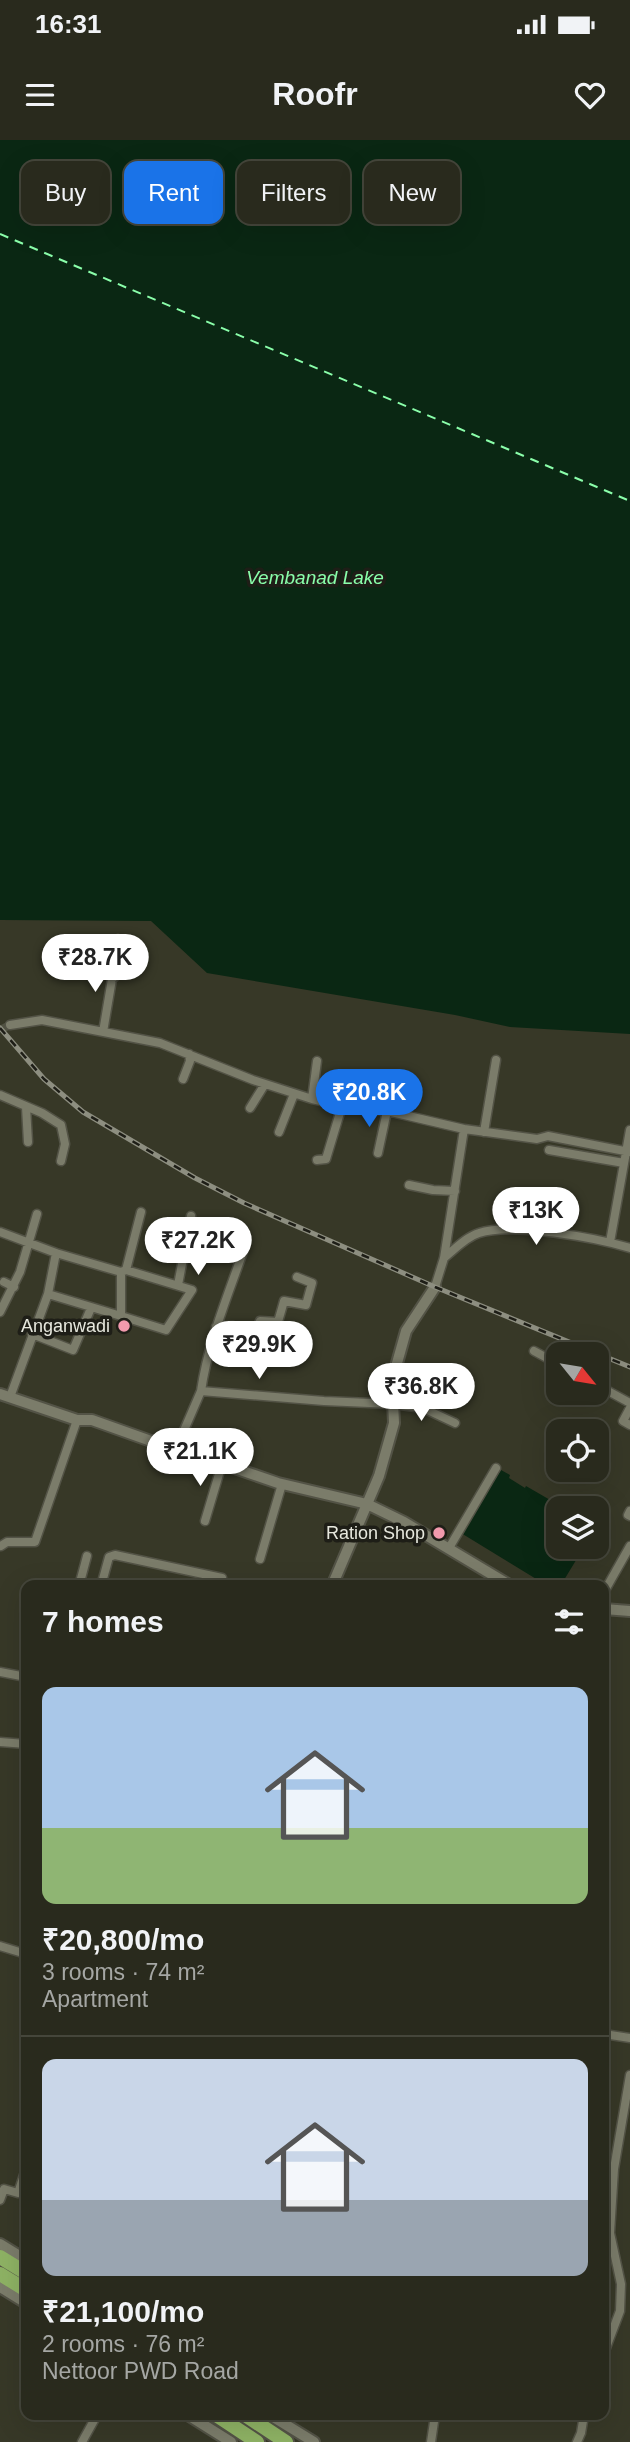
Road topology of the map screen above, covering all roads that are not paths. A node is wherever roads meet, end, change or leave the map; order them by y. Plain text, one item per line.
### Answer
1 (118, 939) dead end
2 (10, 1025) tunnel mouth
3 (103, 1032) junction
4 (188, 1054) junction
5 (496, 1060) dead end
6 (317, 1061) dead end
7 (184, 1079) dead end
8 (265, 1084) junction
9 (294, 1094) junction
10 (0, 1096) edge
11 (312, 1099) junction
12 (342, 1106) junction
13 (26, 1107) junction
14 (250, 1108) dead end
15 (387, 1111) junction
16 (464, 1129) junction
17 (630, 1130) edge
18 (279, 1132) dead end
19 (484, 1132) junction
20 (28, 1142) dead end
21 (549, 1150) dead end
22 (628, 1151) edge
23 (378, 1153) dead end
24 (317, 1160) dead end
25 (61, 1161) dead end
26 (624, 1163) junction
27 (409, 1185) dead end
28 (454, 1191) junction
29 (141, 1212) dead end
30 (37, 1214) dead end
31 (191, 1216) dead end
32 (0, 1232) edge
33 (610, 1242) junction
34 (28, 1243) junction
35 (630, 1248) edge
36 (243, 1252) dead end
37 (55, 1253) junction
38 (444, 1258) junction
39 (123, 1271) junction
40 (297, 1277) dead end
41 (4, 1282) dead end
42 (177, 1285) junction
43 (14, 1287) junction
44 (435, 1287) joint
45 (48, 1294) junction
46 (91, 1308) junction
47 (0, 1312) edge
48 (121, 1316) junction
49 (216, 1327) junction
50 (32, 1334) junction
51 (534, 1351) dead end
52 (546, 1358) edge
53 (201, 1391) junction
54 (609, 1392) edge
55 (3, 1397) edge
56 (393, 1404) junction
57 (630, 1405) edge
58 (77, 1420) junction
59 (454, 1423) dead end
60 (630, 1425) edge
61 (173, 1447) junction
62 (222, 1464) junction
63 (496, 1468) dead end
64 (282, 1484) junction
65 (367, 1504) junction
66 (205, 1521) dead end
67 (1, 1546) edge
68 (630, 1546) edge
69 (449, 1548) junction
70 (87, 1556) dead end
71 (260, 1559) dead end
72 (81, 1580) edge
73 (103, 1580) edge
74 (222, 1580) edge
75 (335, 1580) edge
76 (502, 1580) edge
77 (609, 1583) edge
78 (609, 1609) edge
79 (630, 1611) edge
80 (0, 1672) edge
81 (21, 1675) edge
82 (0, 1742) edge
83 (21, 1744) edge
84 (0, 1946) edge
85 (21, 1952) edge
86 (609, 2035) edge
87 (630, 2038) edge
88 (630, 2075) edge
89 (21, 2184) edge
90 (0, 2200) edge
91 (0, 2244) edge
92 (609, 2255) edge
93 (616, 2255) junction
94 (0, 2257) edge
95 (21, 2257) edge
96 (21, 2270) edge
97 (0, 2274) edge
98 (0, 2287) edge
99 (21, 2287) edge
100 (21, 2300) edge
101 (609, 2340) edge
102 (94, 2420) edge
103 (196, 2420) edge
104 (224, 2420) edge
105 (253, 2420) edge
106 (278, 2420) edge
107 (434, 2420) edge
108 (583, 2420) edge
109 (82, 2442) edge
110 (231, 2442) edge
111 (257, 2442) edge
112 (286, 2442) edge
113 (314, 2442) edge
114 (431, 2442) edge
115 (577, 2442) edge

1 - 3 street
2 - 3 street
3 - 4 street
4 - 7 street
4 - 8 street
5 - 19 street
6 - 11 street
8 - 9 street
8 - 14 street
9 - 11 street
9 - 18 street
10 - 13 street
11 - 12 street
12 - 15 street
12 - 24 street
13 - 20 street
13 - 25 street
15 - 16 street
15 - 23 street
16 - 19 street
16 - 28 street
17 - 22 street
19 - 22 street
21 - 26 street
22 - 26 street
26 - 33 street
27 - 28 street
28 - 38 street
29 - 39 street
30 - 34 street
31 - 42 street
32 - 34 street
33 - 35 street
33 - 38 street
34 - 37 street
34 - 43 street
36 - 49 street
37 - 39 street
37 - 45 street
38 - 44 street
39 - 42 street
39 - 48 street
40 - 49 street
41 - 43 street
42 - 48 street
43 - 47 street
44 - 56 street
45 - 46 street
45 - 50 street
46 - 48 street
46 - 50 street
49 - 53 street
50 - 55 street
51 - 52 street
53 - 56 street
53 - 61 street
54 - 57 street
55 - 58 street
56 - 59 street
56 - 65 street
57 - 60 street
58 - 61 street
58 - 67 street
61 - 62 street
62 - 64 street
62 - 66 street
63 - 69 street
64 - 65 street
64 - 71 street
65 - 69 street
65 - 75 street
68 - 77 street
69 - 76 street
70 - 72 street
73 - 74 street
78 - 79 street
80 - 81 street
82 - 83 street
84 - 85 street
86 - 87 street
88 - 93 street
89 - 90 street
91 - 95 street
92 - 93 street
93 - 101 street
94 - 96 highway
97 - 99 highway
98 - 100 street
102 - 109 street
103 - 110 street
104 - 111 highway
105 - 112 highway
106 - 113 street
107 - 114 street
108 - 115 street

